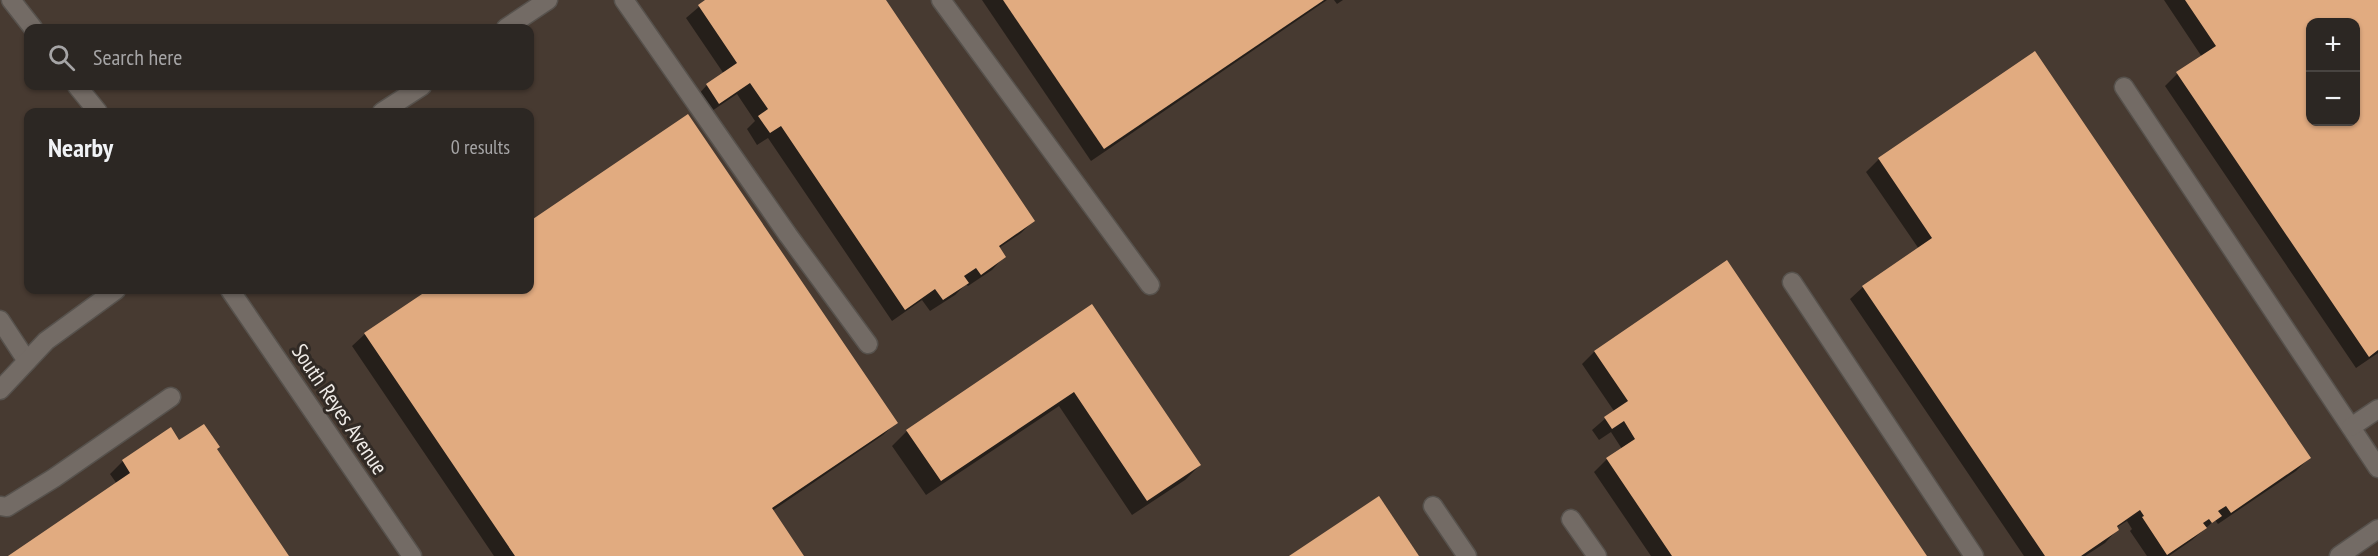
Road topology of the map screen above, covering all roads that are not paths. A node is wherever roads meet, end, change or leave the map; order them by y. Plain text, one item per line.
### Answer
1 (11, 0) edge
2 (548, 0) edge
3 (624, 0) edge
4 (941, 0) edge
5 (30, 24) edge
6 (512, 24) edge
7 (2124, 87) dead end
8 (80, 90) edge
9 (416, 90) edge
10 (95, 108) edge
11 (388, 108) edge
12 (1792, 282) dead end
13 (1150, 285) dead end
14 (111, 294) edge
15 (233, 294) edge
16 (0, 320) edge
17 (868, 344) dead end
18 (27, 361) junction
19 (0, 390) edge
20 (171, 397) dead end
21 (2378, 409) edge
22 (2351, 427) junction
23 (2378, 468) edge
24 (0, 506) edge
25 (1433, 506) dead end
26 (1571, 519) dead end
27 (2378, 529) edge
28 (412, 556) edge
29 (1467, 556) edge
30 (1597, 556) edge
31 (1974, 556) edge
32 (2339, 556) edge

1 - 5 street
2 - 6 street
3 - 17 street
4 - 13 street
7 - 22 street
8 - 10 street
9 - 11 street
12 - 31 street
14 - 18 street
15 - 28 street, South Reyes Avenue
16 - 18 street
18 - 19 street
20 - 24 street
21 - 22 street
22 - 23 street
25 - 29 street
26 - 30 street
27 - 32 street

